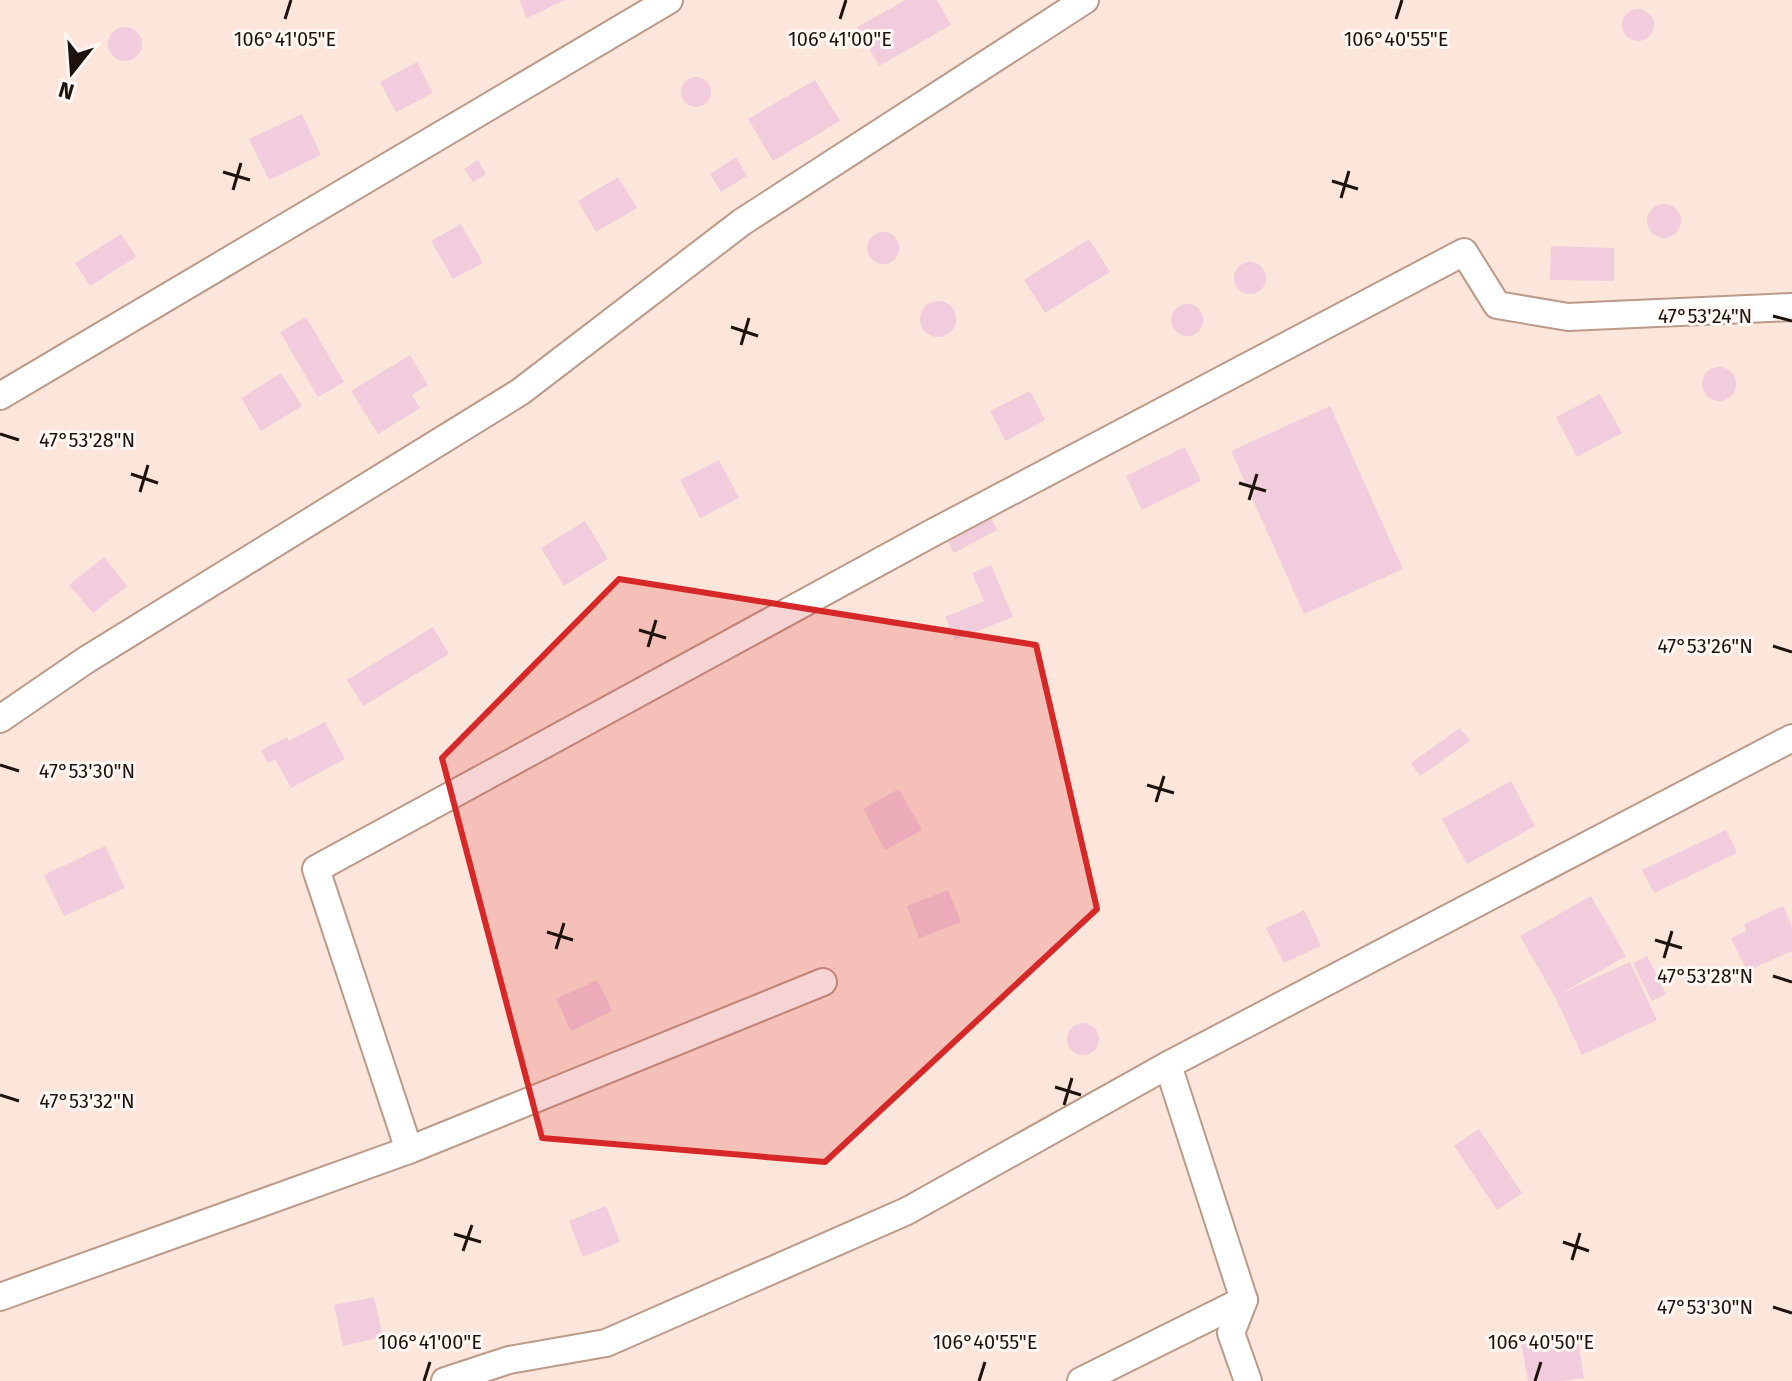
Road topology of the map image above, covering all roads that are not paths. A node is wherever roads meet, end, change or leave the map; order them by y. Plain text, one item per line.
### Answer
1 (669, 0) edge
2 (1085, 0) edge
3 (1792, 307) edge
4 (0, 396) edge
5 (0, 719) edge
6 (1792, 738) edge
7 (823, 982) dead end
8 (1168, 1065) junction
9 (409, 1150) junction
10 (0, 1297) edge
11 (1244, 1300) junction
12 (445, 1381) edge
13 (1081, 1381) edge
14 (1248, 1381) edge

1 - 4 street
2 - 5 street
3 - 9 street
6 - 8 street
7 - 9 street
8 - 11 street
8 - 12 street
9 - 10 street
11 - 13 street
11 - 14 street

